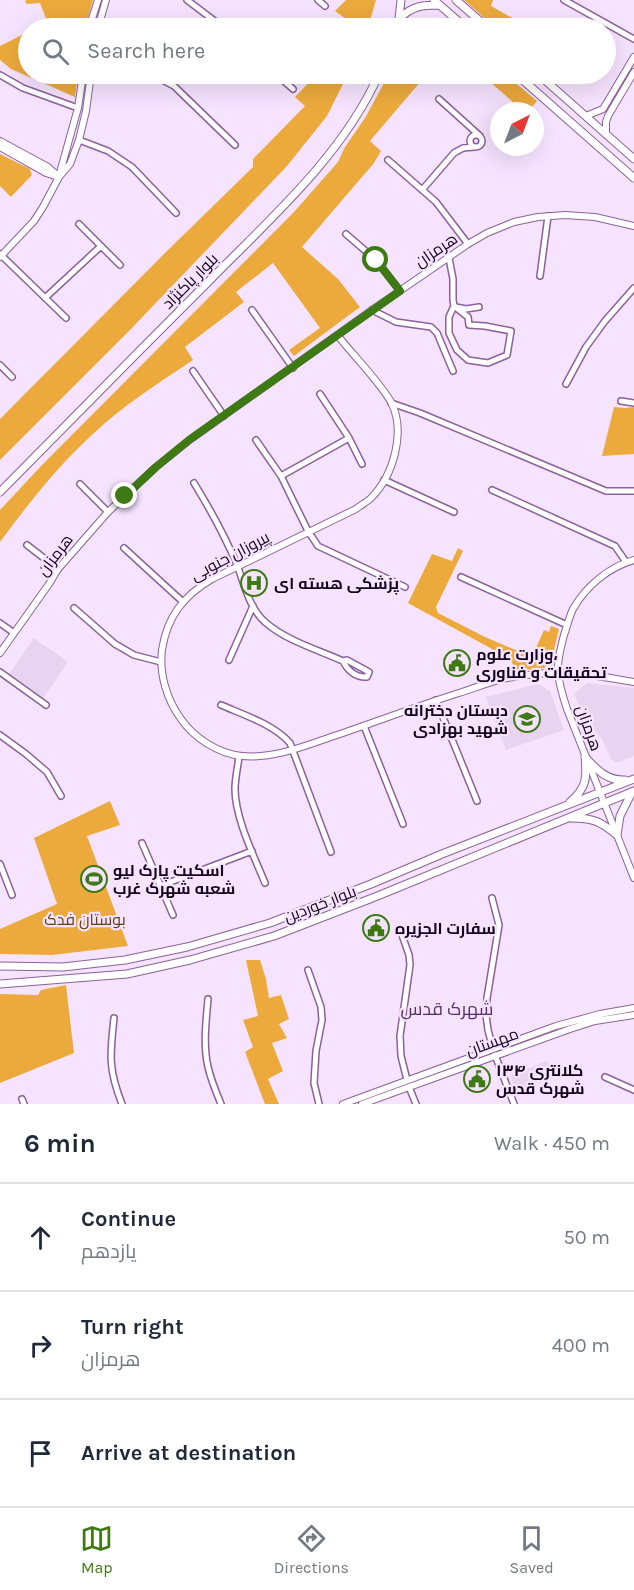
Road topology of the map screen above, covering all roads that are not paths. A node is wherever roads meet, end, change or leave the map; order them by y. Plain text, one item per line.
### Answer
1 (98, 0) edge
2 (106, 0) edge
3 (187, 0) edge
4 (318, 0) edge
5 (401, 0) edge
6 (456, 0) edge
7 (564, 0) edge
8 (436, 2) edge
9 (325, 6) dead end
10 (92, 18) edge
11 (101, 18) edge
12 (211, 18) edge
13 (399, 18) edge
14 (400, 18) edge
15 (454, 18) edge
16 (477, 18) edge
17 (596, 18) edge
18 (616, 29) edge
19 (634, 39) edge
20 (634, 57) edge
21 (632, 69) edge
22 (0, 75) edge
23 (81, 84) edge
24 (90, 84) edge
25 (169, 84) edge
26 (287, 84) edge
27 (374, 84) edge
28 (527, 84) edge
29 (549, 84) edge
30 (293, 89) dead end
31 (439, 99) dead end
32 (78, 108) junction
33 (86, 111) junction
34 (586, 116) junction
35 (606, 134) junction
36 (71, 136) junction
37 (79, 140) junction
38 (0, 141) edge
39 (235, 145) dead end
40 (0, 147) edge
41 (634, 159) edge
42 (388, 160) dead end
43 (59, 177) junction
44 (634, 178) edge
45 (422, 190) junction
46 (176, 213) dead end
47 (549, 216) junction
48 (78, 224) dead end
49 (634, 226) edge
50 (345, 234) dead end
51 (468, 244) junction
52 (101, 246) junction
53 (1, 255) edge
54 (448, 258) junction
55 (120, 265) dead end
56 (540, 276) dead end
57 (634, 288) edge
58 (400, 291) junction
59 (45, 298) junction
60 (454, 306) junction
61 (479, 307) dead end
62 (252, 310) dead end
63 (372, 310) junction
64 (66, 318) dead end
65 (338, 336) junction
66 (0, 364) edge
67 (293, 368) junction
68 (193, 371) dead end
69 (453, 371) dead end
70 (12, 377) dead end
71 (566, 384) dead end
72 (320, 394) dead end
73 (621, 401) dead end
74 (391, 403) junction
75 (634, 403) edge
76 (224, 416) junction
77 (349, 438) junction
78 (256, 440) dead end
79 (362, 464) dead end
80 (281, 476) junction
81 (384, 480) junction
82 (194, 483) dead end
83 (80, 484) dead end
84 (492, 490) dead end
85 (634, 491) edge
86 (0, 492) edge
87 (108, 512) junction
88 (454, 512) dead end
89 (308, 531) junction
90 (27, 545) dead end
91 (124, 548) dead end
92 (634, 560) edge
93 (626, 562) junction
94 (237, 566) junction
95 (58, 568) junction
96 (462, 577) dead end
97 (405, 587) dead end
98 (183, 602) junction
99 (253, 606) junction
100 (74, 608) dead end
101 (0, 623) edge
102 (567, 625) junction
103 (14, 633) junction
104 (0, 653) edge
105 (229, 660) dead end
106 (343, 661) junction
107 (161, 662) junction
108 (0, 672) edge
109 (558, 673) junction
110 (634, 682) edge
111 (436, 700) junction
112 (46, 705) dead end
113 (221, 705) dead end
114 (364, 726) junction
115 (0, 735) edge
116 (292, 750) junction
117 (239, 756) junction
118 (585, 756) junction
119 (634, 779) edge
120 (633, 791) edge
121 (600, 792) junction
122 (61, 796) dead end
123 (477, 801) dead end
124 (604, 803) junction
125 (564, 807) junction
126 (568, 818) junction
127 (403, 824) dead end
128 (617, 835) junction
129 (142, 843) dead end
130 (252, 851) junction
131 (331, 852) dead end
132 (0, 864) edge
133 (634, 878) edge
134 (265, 883) dead end
135 (160, 886) junction
136 (12, 896) dead end
137 (492, 898) dead end
138 (173, 915) dead end
139 (402, 935) dead end
140 (0, 966) edge
141 (308, 970) dead end
142 (0, 984) edge
143 (208, 999) dead end
144 (634, 1008) edge
145 (634, 1015) edge
146 (114, 1018) dead end
147 (552, 1031) junction
148 (494, 1052) junction
149 (605, 1077) dead end
150 (408, 1084) junction
151 (634, 1090) edge
152 (122, 1104) edge
153 (221, 1104) edge
154 (319, 1104) edge
155 (343, 1104) edge
156 (362, 1104) edge
157 (416, 1104) edge
158 (514, 1104) edge

1 - 10 street
2 - 11 street
3 - 12 street
4 - 9 street
5 - 13 main road
6 - 16 main road
7 - 17 street
8 - 14 main road
8 - 15 main road
18 - 19 street
20 - 21 street
21 - 34 street
21 - 35 street
22 - 32 street
23 - 32 street
24 - 33 street
25 - 39 street
26 - 30 street
27 - 86 main road, بلوار پاکنژاد
28 - 44 main road
29 - 34 main road
31 - 45 street
32 - 33 street
32 - 36 street
33 - 37 street
34 - 35 main road
35 - 41 main road
36 - 37 street
36 - 43 street
37 - 43 street
37 - 46 street
38 - 43 street
40 - 43 street
42 - 45 street
43 - 53 street
45 - 51 street
47 - 49 street, هرمزان
47 - 51 street, هرمزان
47 - 56 street
48 - 52 street
50 - 58 street
51 - 54 street, هرمزان
52 - 55 street
52 - 59 street
53 - 59 street
54 - 58 street, هرمزان
54 - 60 street
57 - 71 street
58 - 63 street, هرمزان
59 - 64 street
60 - 60 street
60 - 61 street
62 - 67 street
63 - 65 street, هرمزان
63 - 69 street
65 - 67 street, هرمزان
65 - 74 street, پیروزان جنوبی
66 - 70 street
67 - 76 street, هرمزان
68 - 76 street
72 - 77 street
73 - 75 street
74 - 81 street, پیروزان جنوبی
74 - 85 street
76 - 87 street, هرمزان
77 - 79 street
77 - 80 street
78 - 80 street
80 - 89 street
81 - 88 street
81 - 89 street, پیروزان جنوبی
82 - 94 street
83 - 87 street
84 - 93 street
87 - 95 street, هرمزان
89 - 94 street, پیروزان جنوبی
89 - 97 street
90 - 95 street
91 - 98 street
92 - 93 street, هرمزان
93 - 102 street, هرمزان
94 - 98 street, پیروزان جنوبی
94 - 99 street
95 - 103 street, هرمزان
96 - 102 street
98 - 107 street, پیروزان جنوبی
99 - 105 street
99 - 106 street
100 - 107 street
101 - 103 street
102 - 109 street, هرمزان
103 - 104 street, هرمزان
106 - 106 street
107 - 117 street, پیروزان جنوبی
108 - 112 street
109 - 110 street, پیروزان جنوبی
109 - 111 street, پیروزان جنوبی
109 - 118 street, هرمزان
111 - 114 street, پیروزان جنوبی
111 - 123 street
113 - 116 street
114 - 116 street, پیروزان جنوبی
114 - 127 street
115 - 122 street
116 - 117 street, پیروزان جنوبی
116 - 131 street
117 - 130 street
118 - 119 main road
118 - 121 street, هرمزان
118 - 125 main road
119 - 121 main road, بلوار خوردین
120 - 124 main road, بلوار خوردین
120 - 128 main road
121 - 124 street, هرمزان
121 - 125 main road, بلوار خوردین
124 - 126 main road, بلوار خوردین
124 - 128 street, هرمزان
125 - 140 main road, بلوار خوردین
126 - 128 main road
126 - 142 main road, بلوار خوردین
128 - 133 street, هرمزان
129 - 135 street
130 - 134 street
130 - 135 street
132 - 136 street
135 - 138 street
137 - 148 street
139 - 150 street
141 - 154 street
143 - 153 street
144 - 147 street
145 - 147 street, مهستان
146 - 152 street
147 - 148 street, مهستان
148 - 150 street, مهستان
148 - 158 street
149 - 151 street
150 - 155 street
150 - 156 street, مهستان
150 - 157 street

